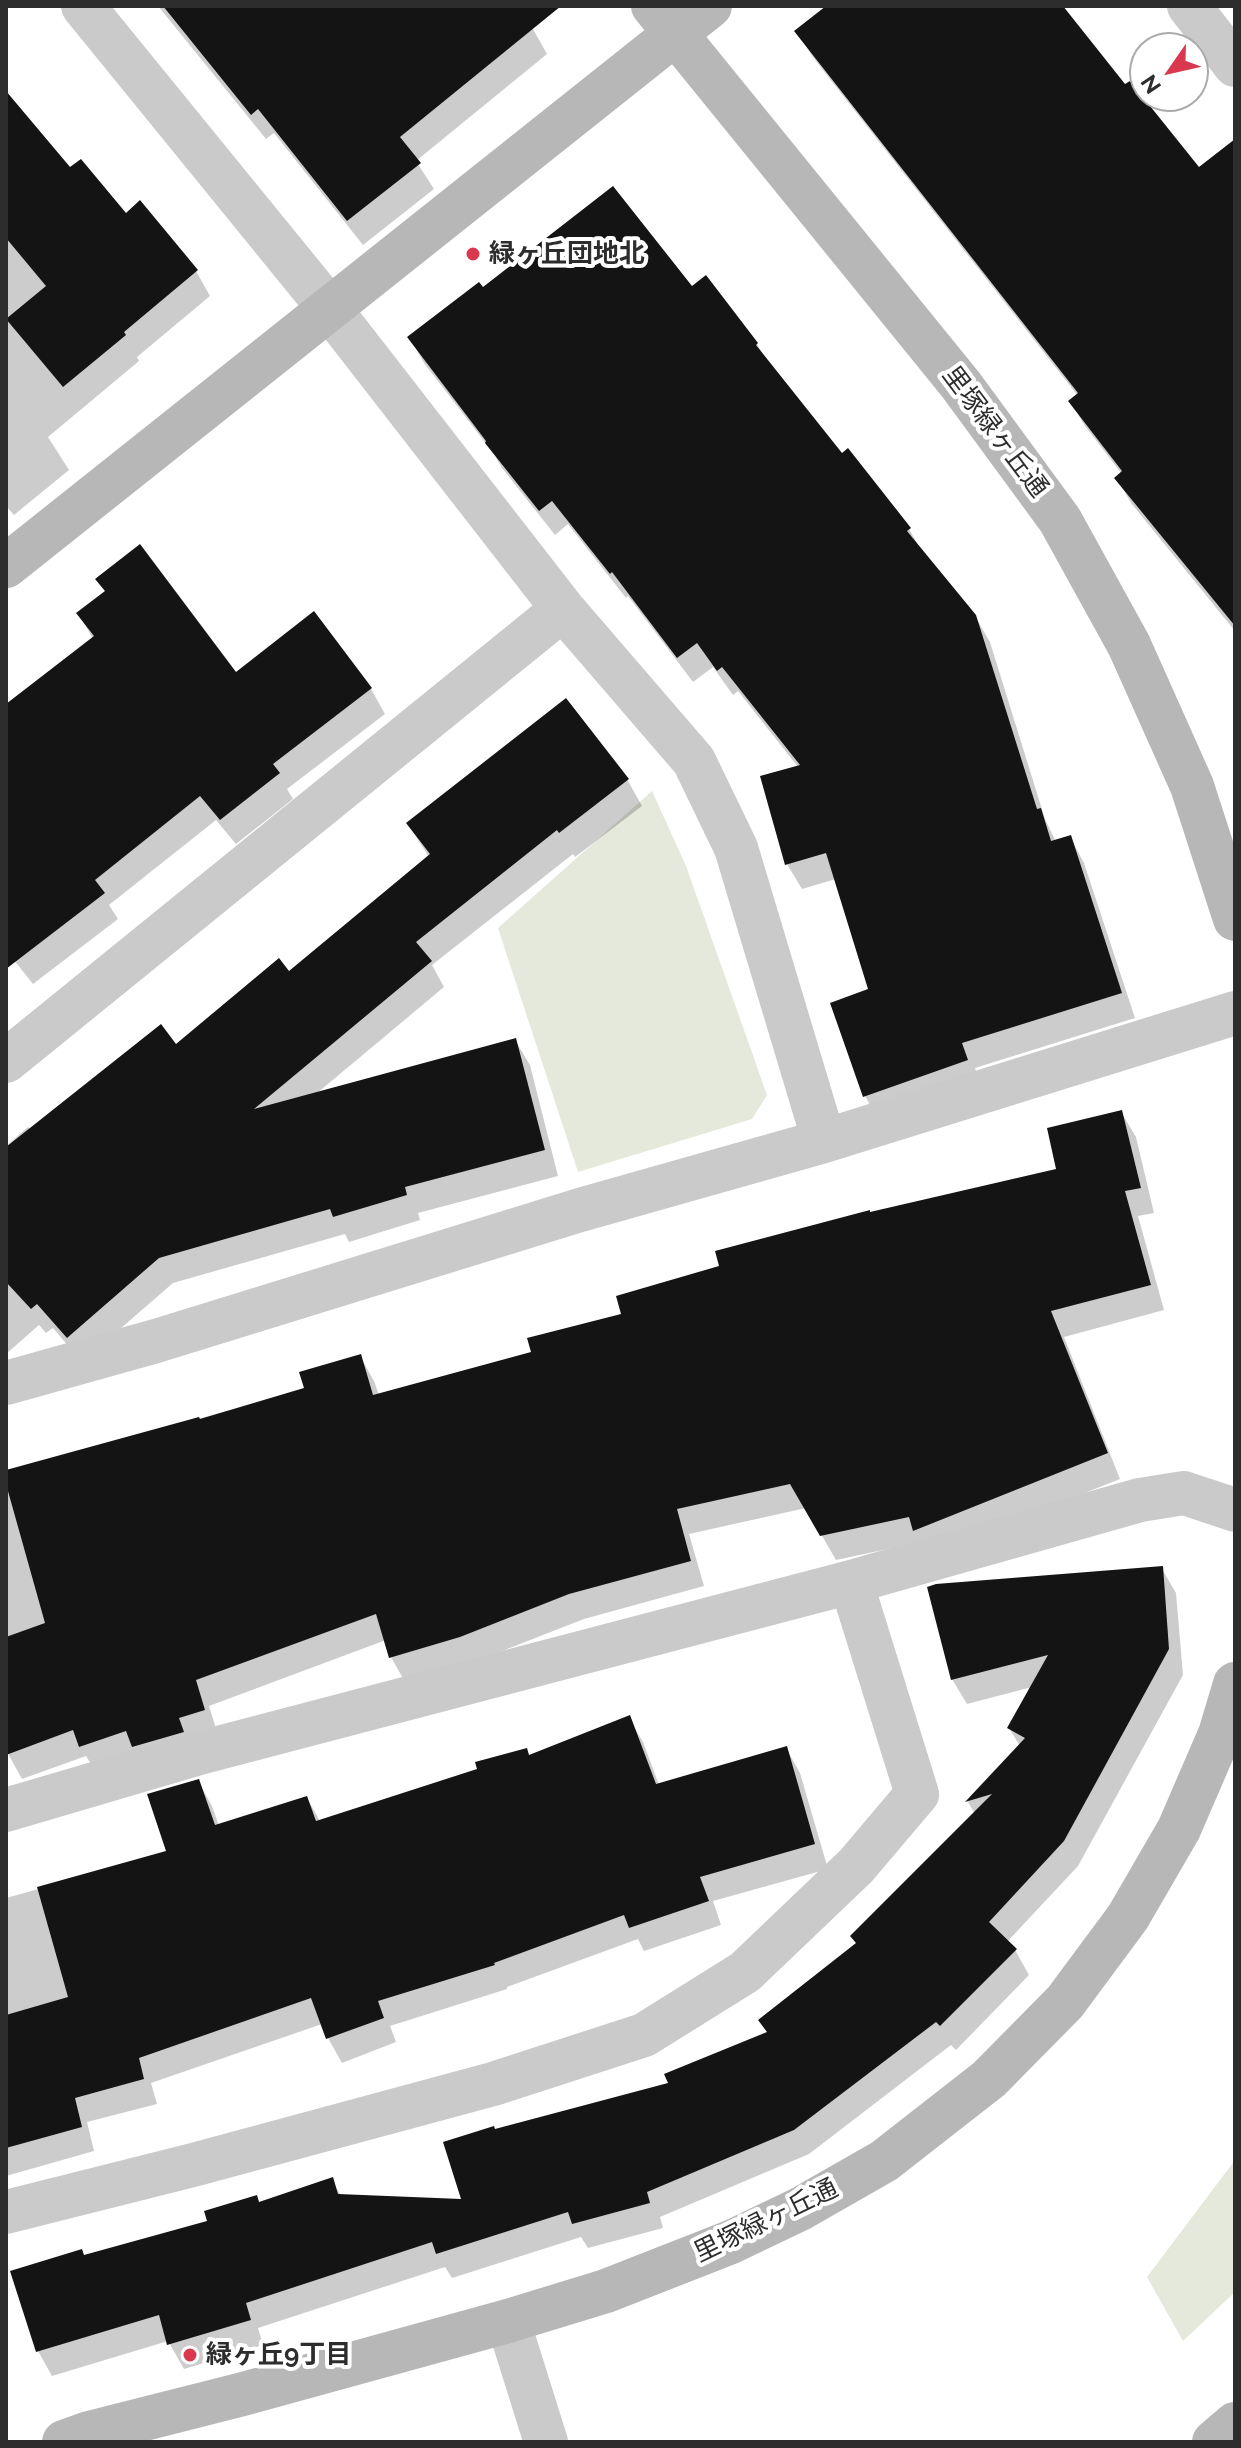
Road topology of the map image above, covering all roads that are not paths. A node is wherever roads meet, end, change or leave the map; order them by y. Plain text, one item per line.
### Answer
1 (83, 6) edge
2 (710, 6) edge
3 (1189, 6) edge
4 (664, 20) edge
5 (1235, 65) edge
6 (329, 308) junction
7 (6, 566) edge
8 (563, 609) junction
9 (1235, 919) edge
10 (1235, 1013) edge
11 (6, 1061) edge
12 (824, 1141) junction
13 (6, 1383) edge
14 (1235, 1510) edge
15 (851, 1582) junction
16 (1235, 1684) edge
17 (6, 1810) edge
18 (6, 2212) edge
19 (508, 2321) junction
20 (1235, 2424) edge
21 (64, 2442) edge
22 (546, 2442) edge
23 (1214, 2442) edge

1 - 6 street
2 - 4 street
3 - 5 street
4 - 6 street
4 - 9 street, 里塚緑ヶ丘通
6 - 7 street
6 - 8 street
8 - 11 street
8 - 12 street
10 - 12 street
12 - 13 street
14 - 15 street
15 - 17 street
15 - 18 street
16 - 19 street, 里塚緑ヶ丘通
19 - 21 street, 里塚緑ヶ丘通
19 - 22 street
20 - 23 street

